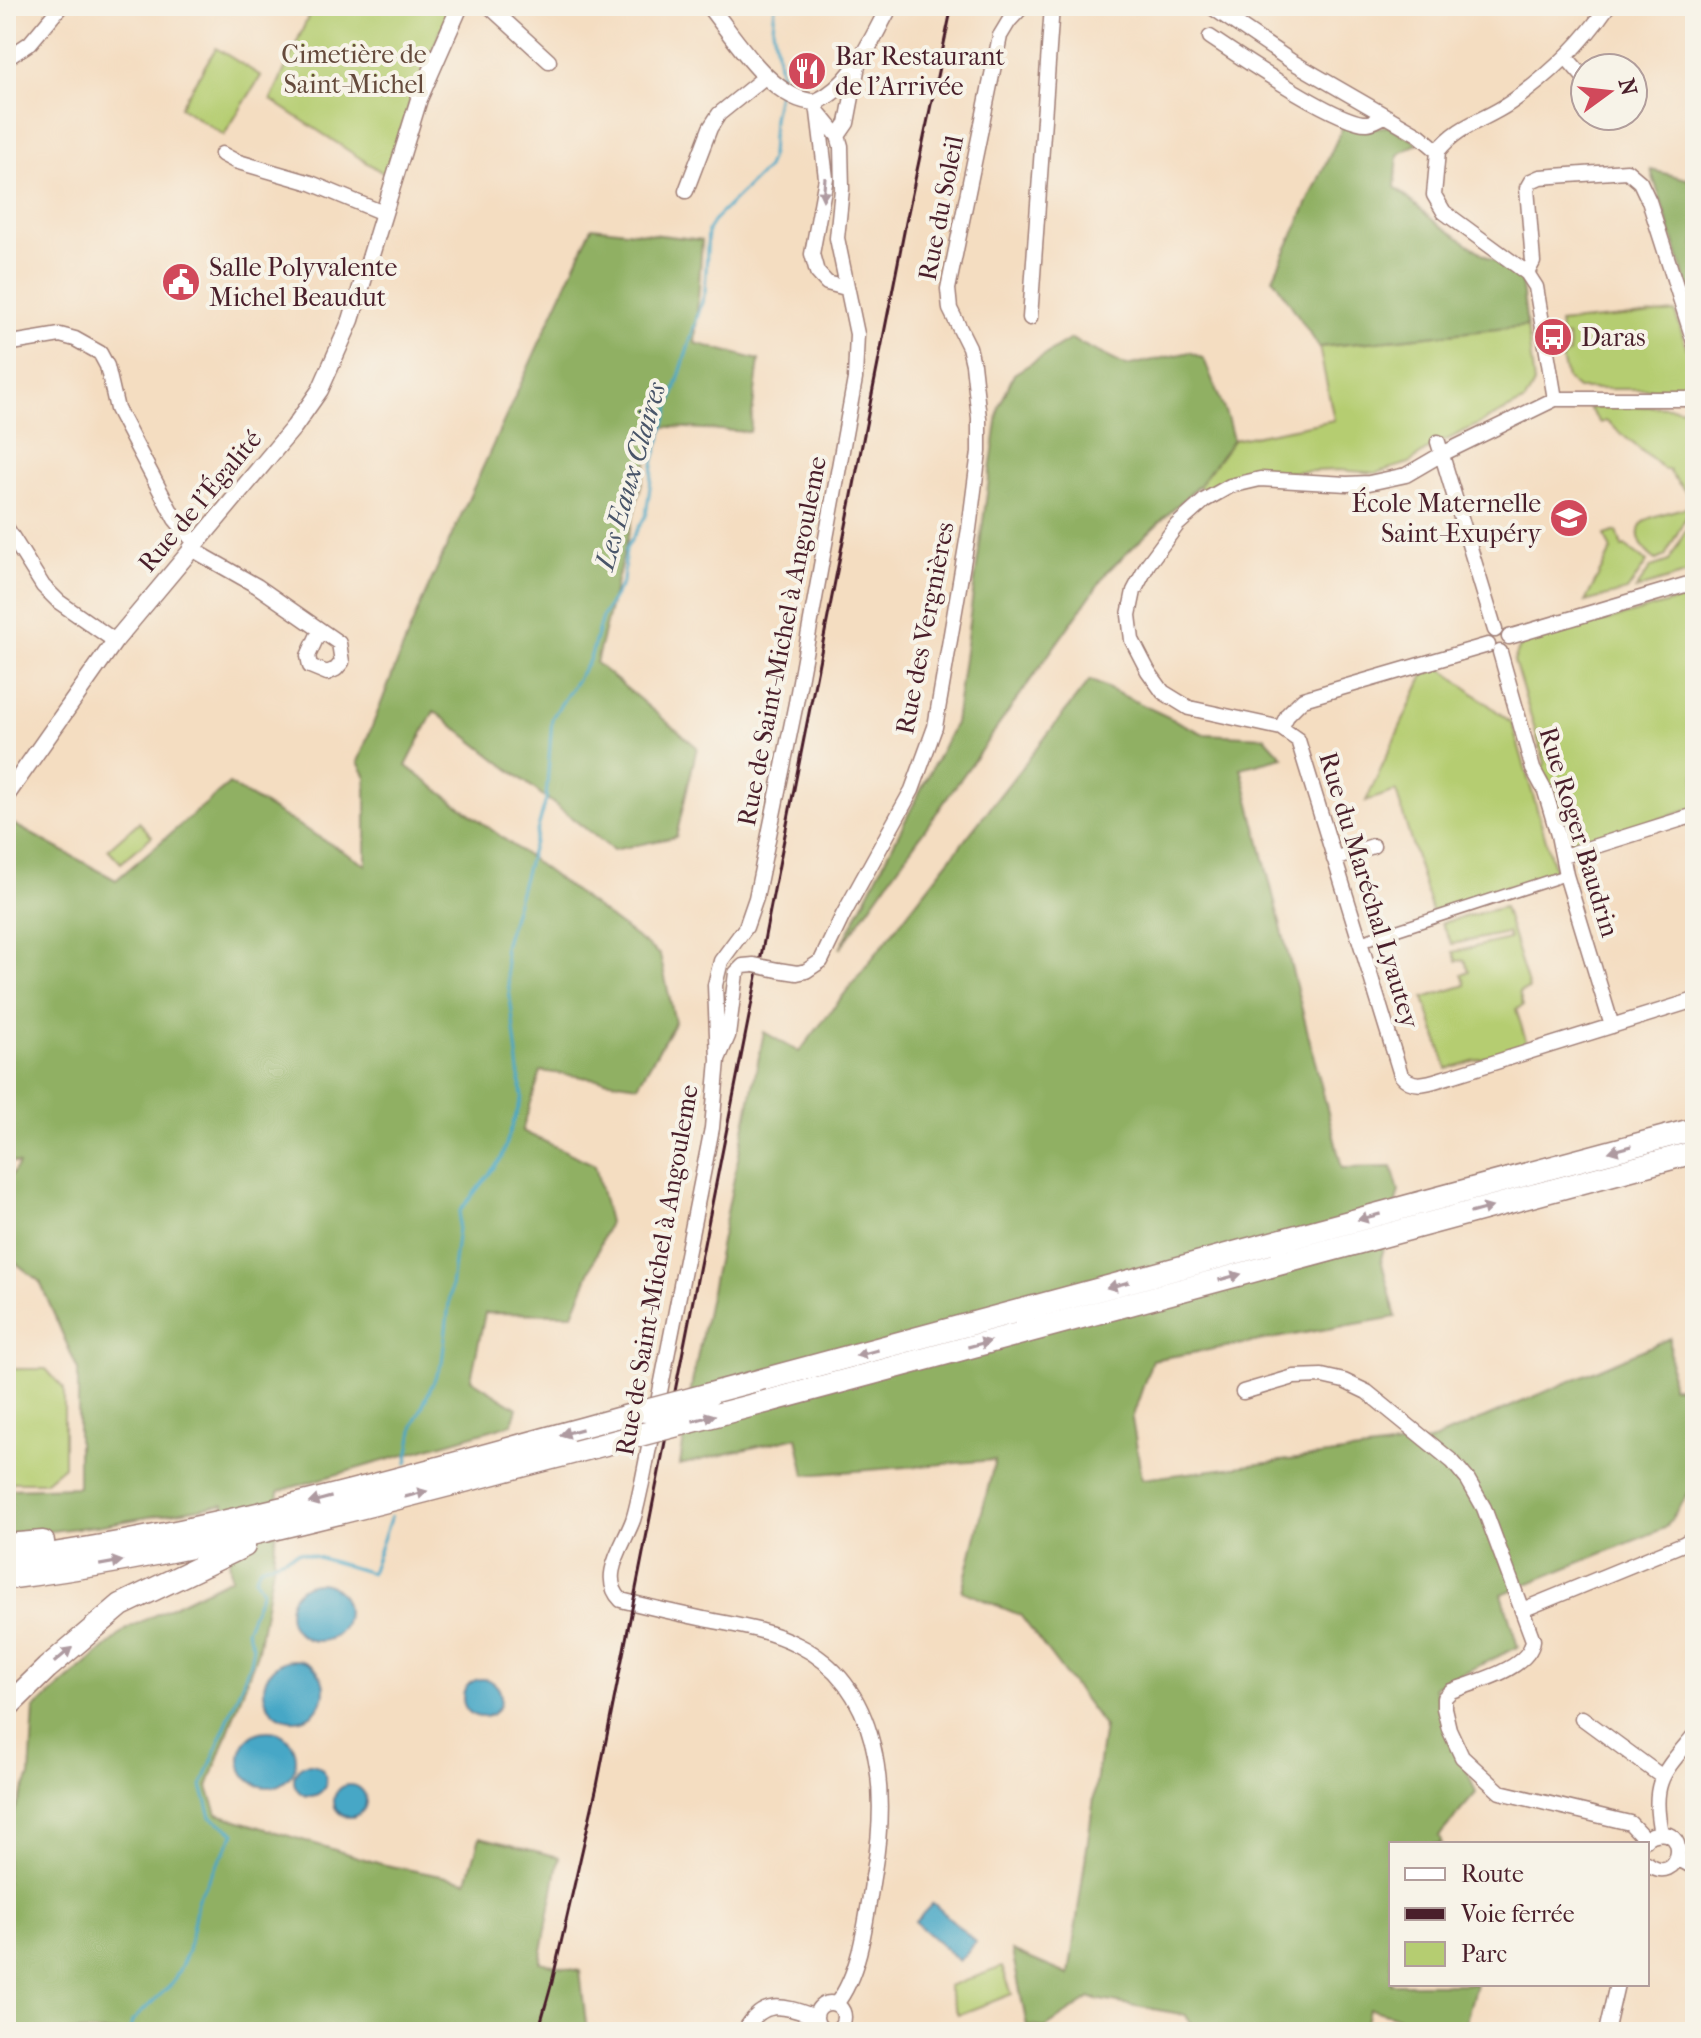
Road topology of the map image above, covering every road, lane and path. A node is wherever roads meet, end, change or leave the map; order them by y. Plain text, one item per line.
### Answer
1 (61, 6) edge
2 (460, 6) edge
3 (489, 6) edge
4 (709, 6) edge
5 (890, 6) edge
6 (1023, 6) edge
7 (1052, 6) edge
8 (1210, 6) edge
9 (1608, 6) edge
10 (1210, 37) dead end
11 (10, 50) edge
12 (1566, 57) junction
13 (1569, 60) edge
14 (549, 61) dead end
15 (858, 65) junction
16 (777, 86) junction
17 (817, 107) junction
18 (1385, 116) junction
19 (838, 136) junction
20 (1438, 151) junction
21 (222, 154) dead end
22 (686, 191) dead end
23 (383, 213) junction
24 (1527, 273) junction
25 (846, 288) junction
26 (1030, 318) dead end
27 (962, 330) joint
28 (6, 344) edge
29 (1695, 345) edge
30 (1555, 399) junction
31 (1695, 399) edge
32 (1440, 448) junction
33 (6, 527) edge
34 (192, 546) junction
35 (1695, 582) edge
36 (320, 630) dead end
37 (1495, 630) junction
38 (1509, 637) junction
39 (115, 641) junction
40 (1494, 648) junction
41 (1281, 728) junction
42 (6, 796) edge
43 (1695, 815) edge
44 (1373, 846) dead end
45 (1564, 856) junction
46 (1334, 859) junction
47 (1566, 875) junction
48 (1360, 942) junction
49 (1695, 1000) edge
50 (1612, 1026) junction
51 (718, 1060) junction
52 (1695, 1129) edge
53 (1695, 1152) edge
54 (1243, 1392) dead end
55 (286, 1527) junction
56 (1695, 1537) edge
57 (6, 1545) edge
58 (95, 1548) junction
59 (6, 1561) edge
60 (6, 1578) edge
61 (1522, 1610) junction
62 (6, 1708) edge
63 (1582, 1718) dead end
64 (1695, 1734) edge
65 (1661, 1776) junction
66 (1656, 1812) junction
67 (1630, 1823) junction
68 (1661, 1833) junction
69 (1645, 1842) edge
70 (1677, 1858) junction
71 (1649, 1866) edge
72 (1695, 1868) edge
73 (1617, 1986) edge
74 (836, 2004) junction
75 (816, 2017) junction
76 (838, 2030) edge
77 (744, 2032) edge
78 (1606, 2032) edge

1 - 11 street
2 - 23 street, Rue de l'Égalité
3 - 14 street
4 - 16 street
5 - 15 street
6 - 27 street, Rue du Soleil
7 - 26 street
8 - 18 street
9 - 12 street
10 - 18 street
12 - 13 street
12 - 20 street
15 - 17 street
15 - 19 street
16 - 17 street
16 - 22 street
17 - 19 street
17 -> 25 street
18 - 20 street
19 - 25 street, Rue de Saint-Michel à Angouleme
20 - 24 street
21 - 23 street
23 - 34 street, Rue de l'Égalité
24 - 29 street
24 - 30 street
25 - 51 street, Rue de Saint-Michel à Angouleme
27 - 51 street, Rue des Vergnières, bridge
28 - 34 street
30 - 31 street
30 - 32 street
32 - 37 street
32 - 41 street
33 - 39 street
34 - 36 street
34 - 39 street, Rue de l'Égalité
35 - 38 street
37 - 38 street
37 - 40 street
38 - 40 street
39 - 42 street, Rue de l'Égalité
40 - 41 street
40 - 45 street, Rue Roger Baudrin
41 - 46 street, Rue du Maréchal Lyautey
43 - 45 street
44 - 46 street
45 - 47 street, Rue Roger Baudrin
46 - 48 street, Rue du Maréchal Lyautey
47 - 48 street
47 - 50 street, Rue Roger Baudrin
48 - 50 street, Rue du Maréchal Lyautey
49 - 50 street
51 - 74 street, Rue de Saint-Michel à Angouleme
52 -> 58 highway, bridge
55 -> 53 highway, bridge
54 - 61 street
60 -> 55 highway
62 -> 55 highway
56 - 61 street
57 - 58 highway
58 - 59 highway
61 - 67 street
63 - 65 street
64 - 65 street
65 - 66 street
66 - 67 street
66 - 68 street
67 - 69 street
68 - 69 street
68 - 70 street
70 - 71 street
70 - 72 street
73 - 78 street
74 - 75 street
74 - 76 street
75 - 76 street
75 - 77 street

